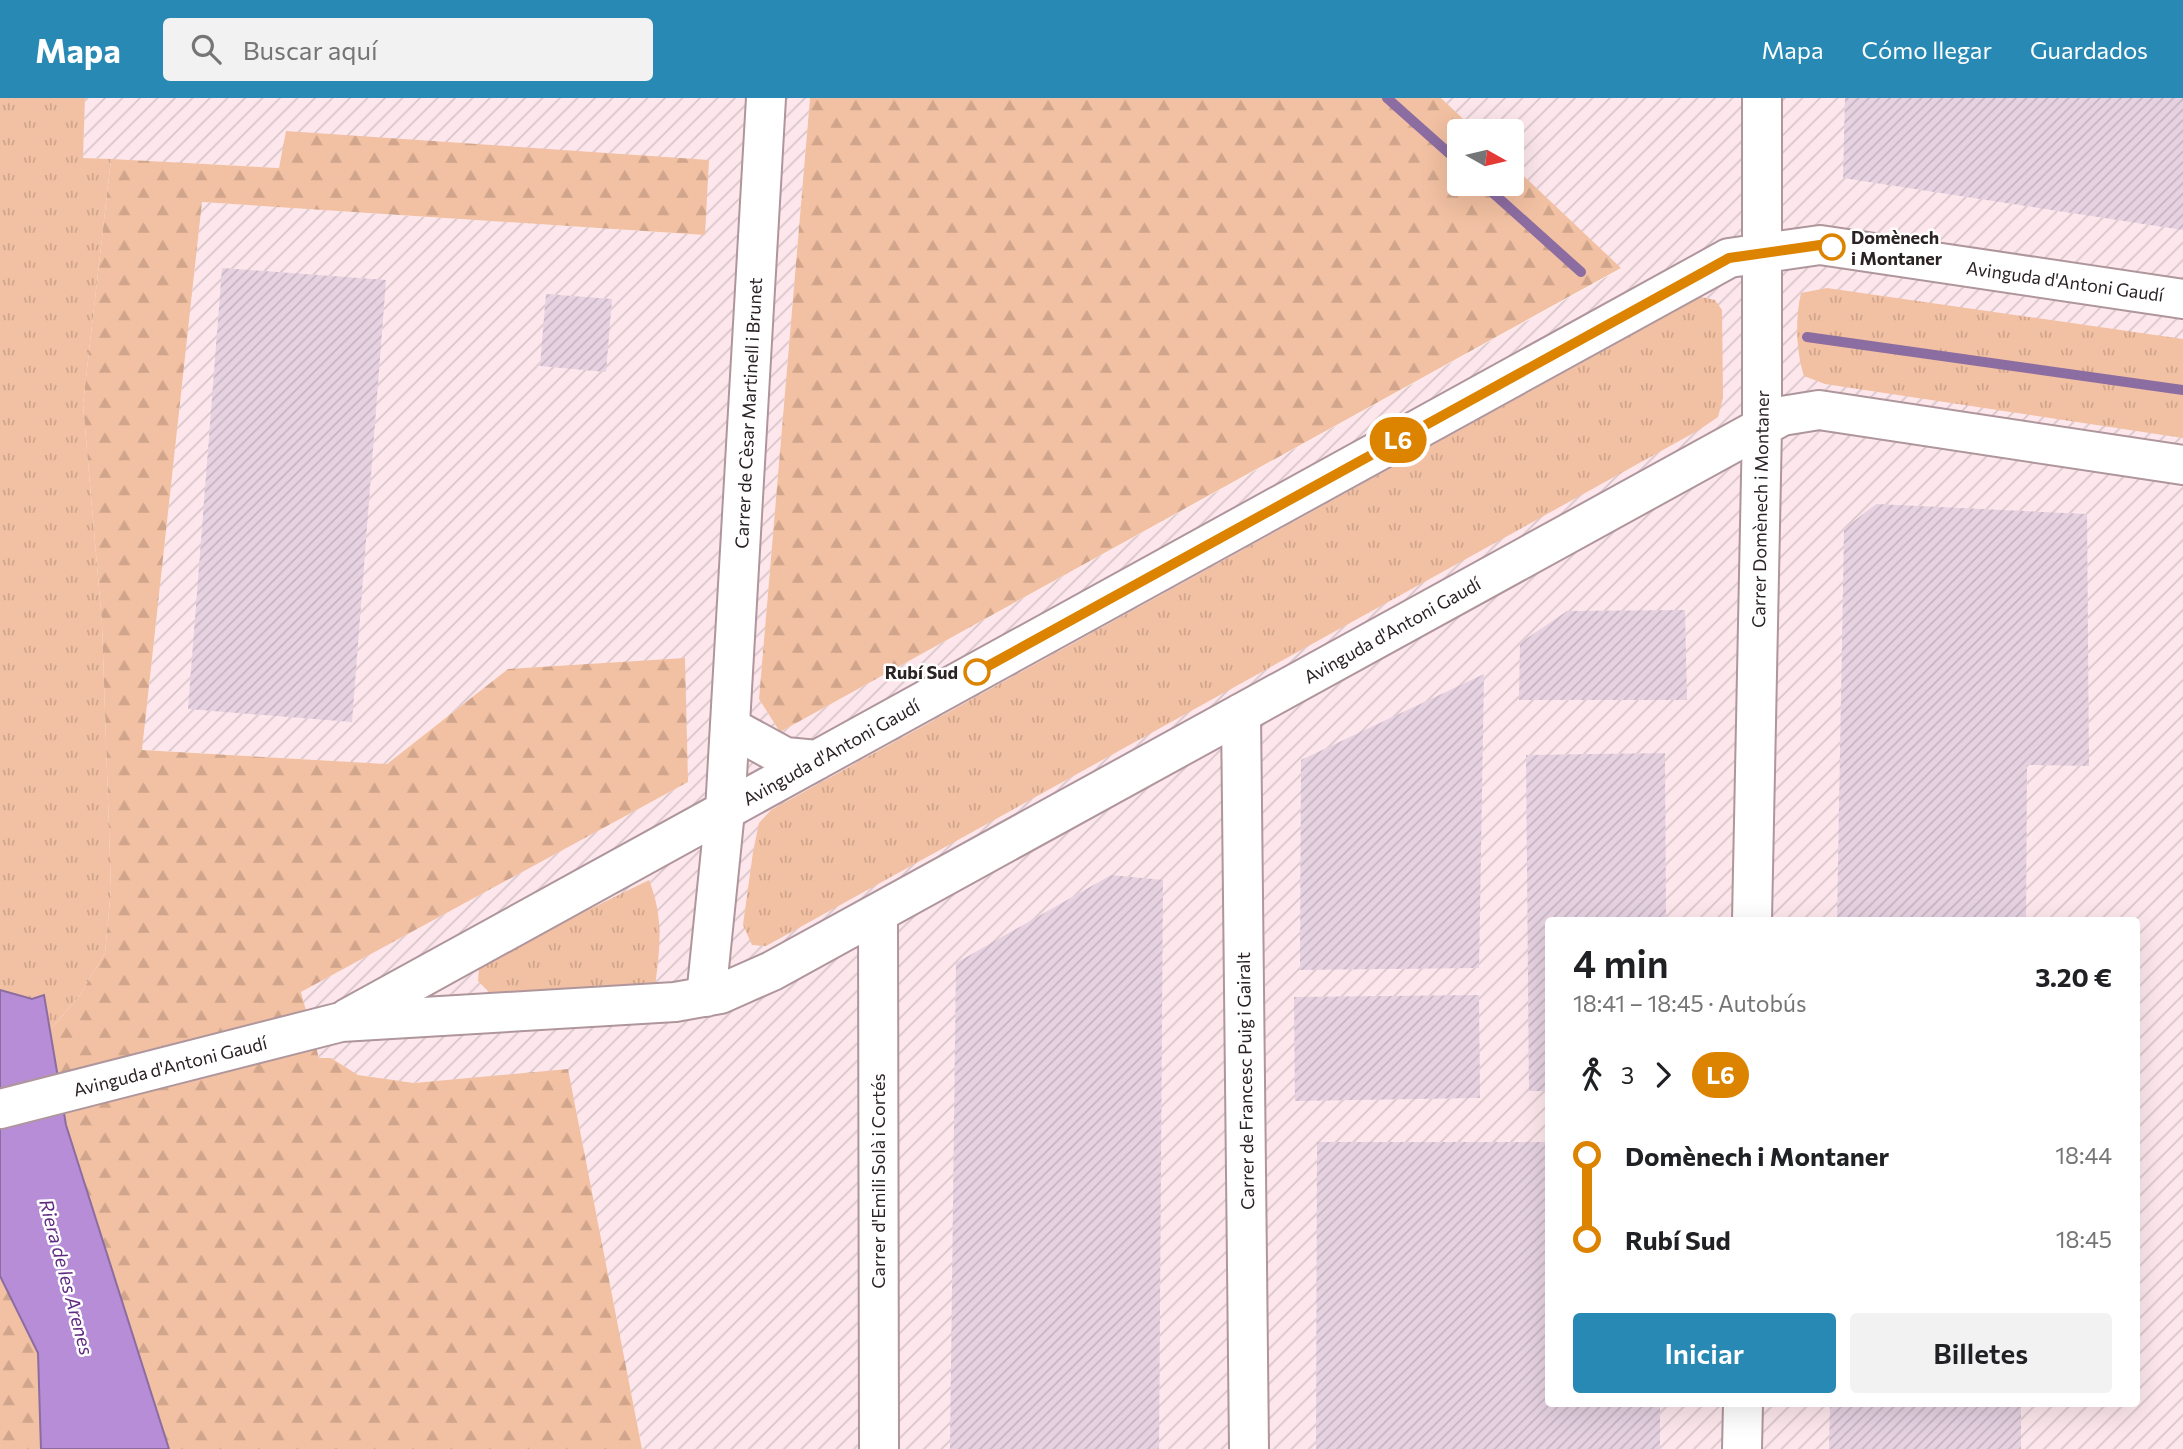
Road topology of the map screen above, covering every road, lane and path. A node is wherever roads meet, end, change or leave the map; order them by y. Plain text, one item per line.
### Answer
1 (766, 98) edge
2 (1762, 98) edge
3 (1763, 253) junction
4 (2183, 299) edge
5 (1762, 427) junction
6 (2183, 465) edge
7 (1241, 713) junction
8 (730, 727) junction
9 (817, 760) junction
10 (725, 811) junction
11 (878, 913) junction
12 (1752, 917) edge
13 (706, 997) junction
14 (341, 1022) junction
15 (0, 1109) edge
16 (1743, 1407) edge
17 (879, 1449) edge
18 (1249, 1449) edge
19 (1742, 1449) edge

1 - 8 street, Carrer de Cèsar Martinell i Brunet
2 - 3 street, Carrer Domènech i Montaner
3 - 4 street, Avinguda d'Antoni Gaudí
3 - 5 street, Carrer Domènech i Montaner
3 - 9 street, Avinguda d'Antoni Gaudí
5 - 6 street, Avinguda d'Antoni Gaudí
5 - 7 street, Avinguda d'Antoni Gaudí
5 - 12 street, Carrer Domènech i Montaner
7 - 11 street, Avinguda d'Antoni Gaudí
7 - 18 street, Carrer de Francesc Puig i Gairalt
8 - 9 street
8 - 10 street, Carrer de Cèsar Martinell i Brunet
9 - 10 street, Avinguda d'Antoni Gaudí
10 - 13 street, Carrer de Cèsar Martinell i Brunet
10 - 14 street, Avinguda d'Antoni Gaudí
11 - 13 street, Avinguda d'Antoni Gaudí
11 - 17 street, Carrer d'Emili Solà i Cortés
13 - 14 street, Avinguda d'Antoni Gaudí
14 - 15 street, Avinguda d'Antoni Gaudí
16 - 19 street

